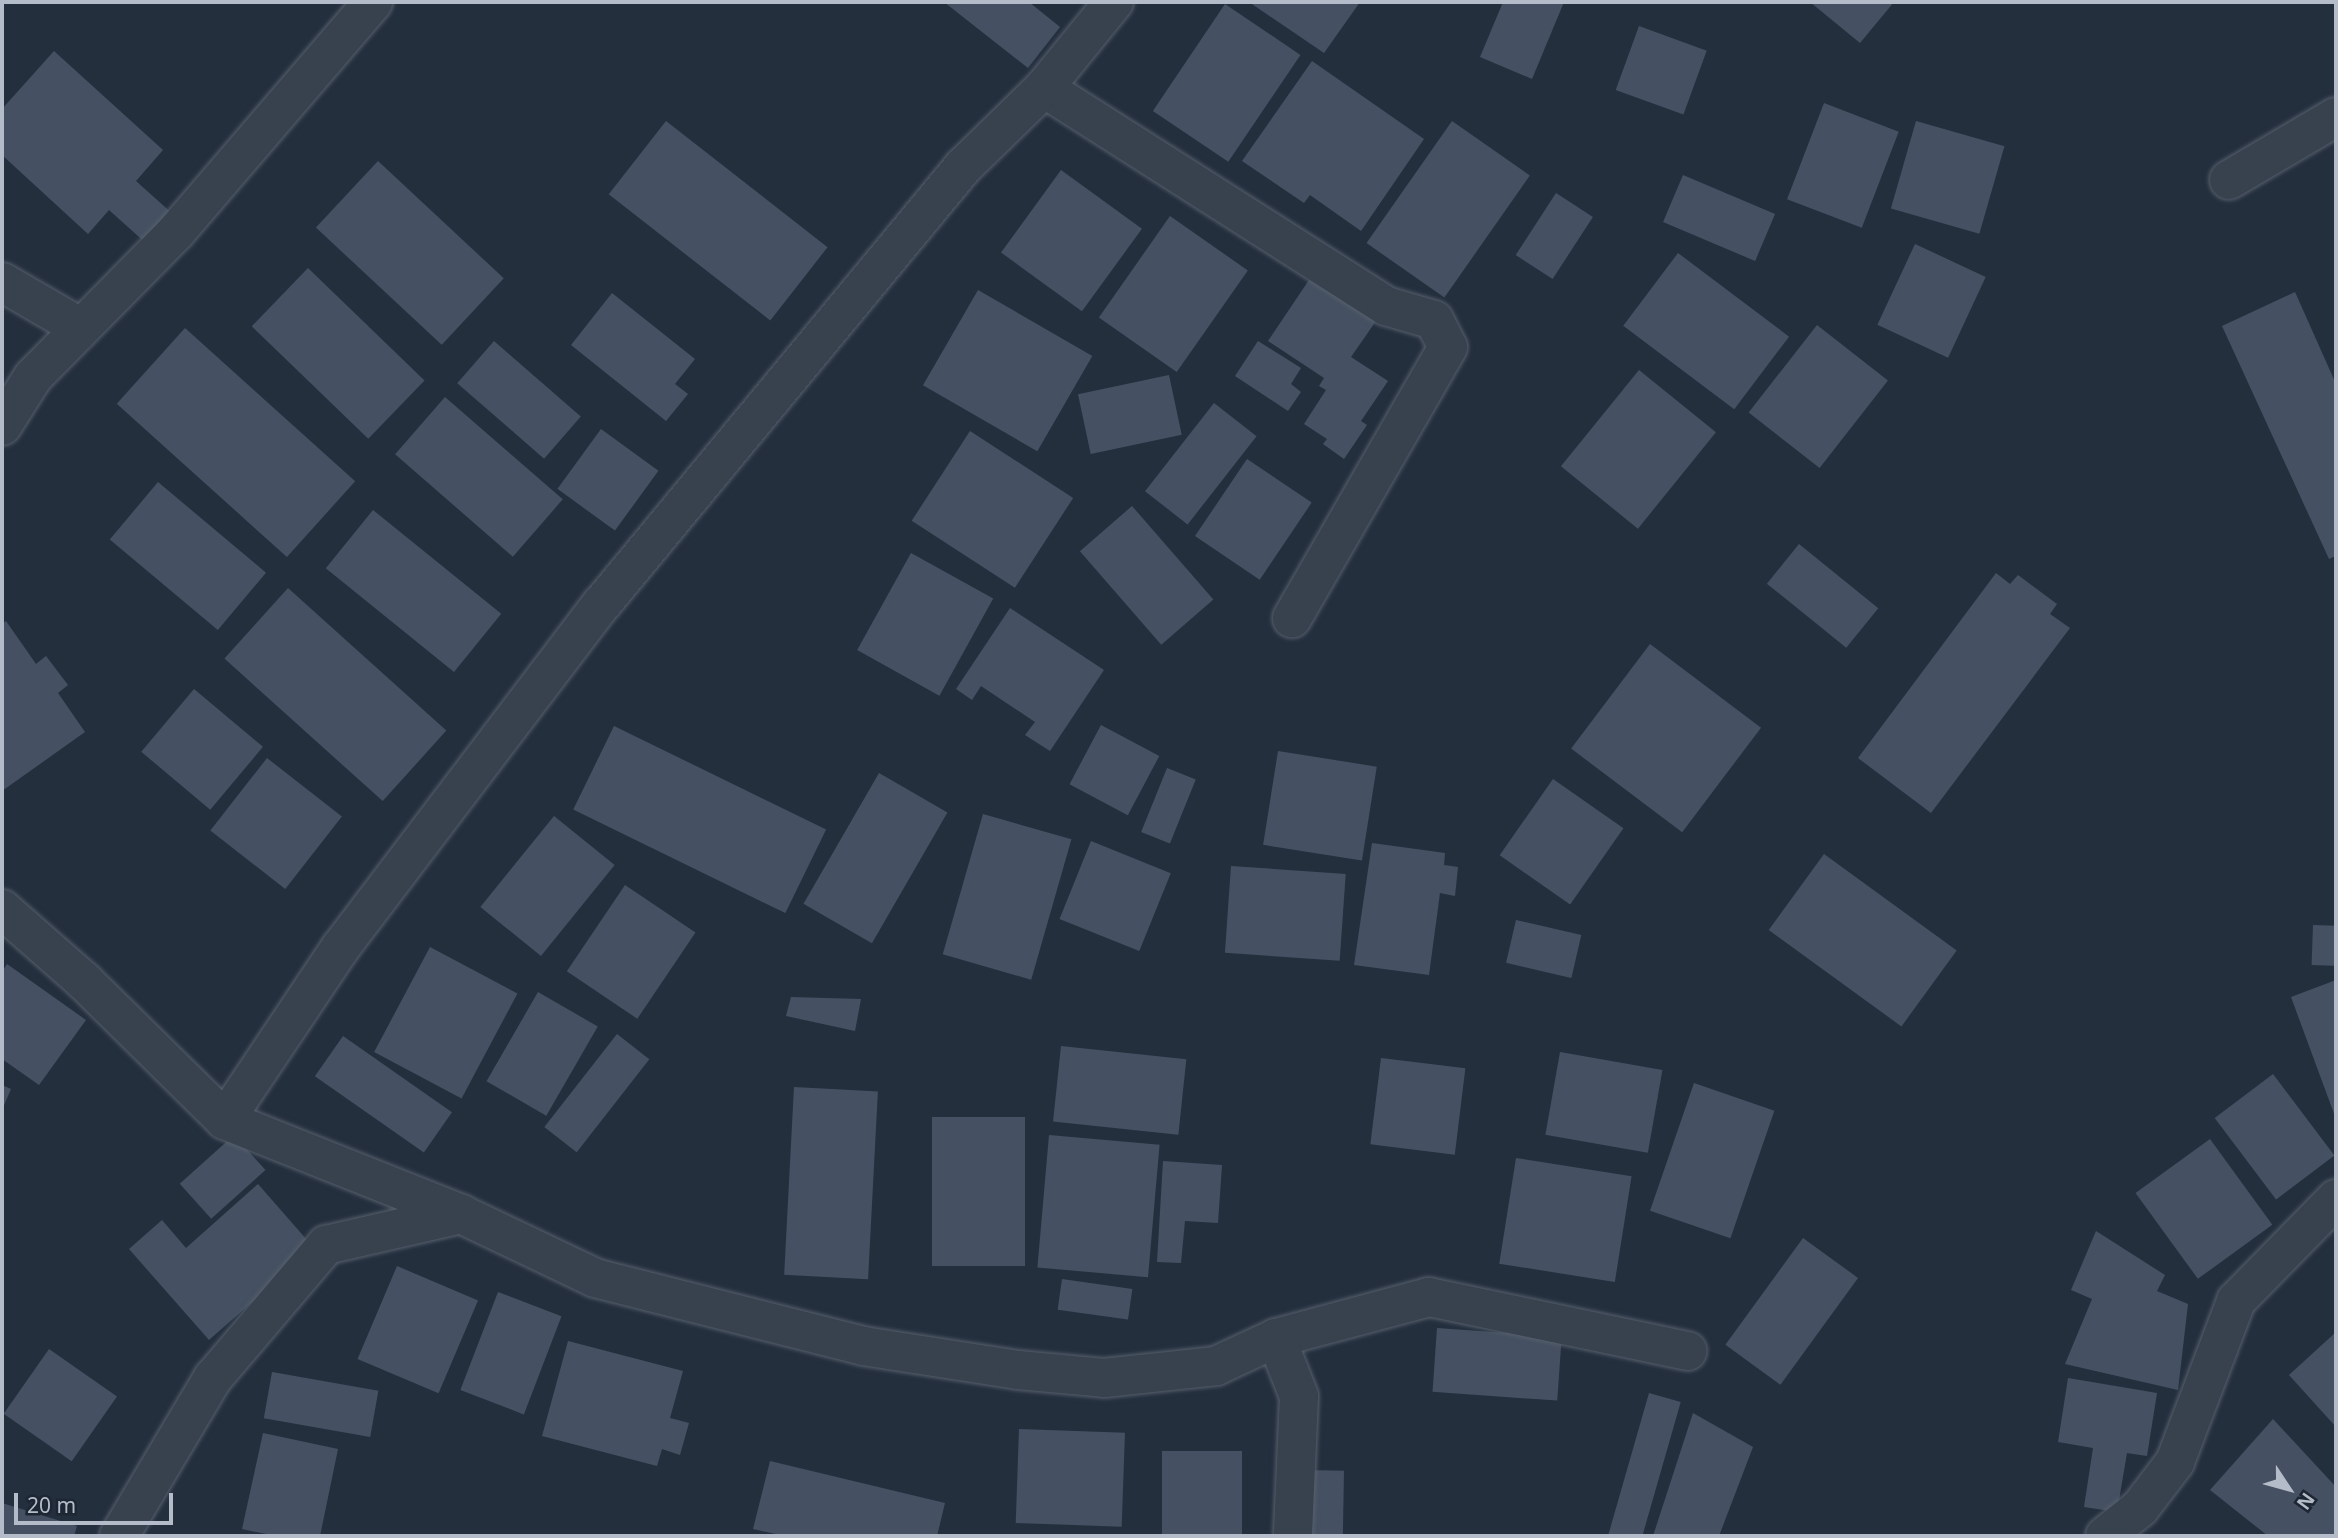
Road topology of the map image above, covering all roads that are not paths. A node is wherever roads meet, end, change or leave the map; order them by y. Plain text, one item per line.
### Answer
1 (373, 2) edge
2 (1114, 2) edge
3 (1044, 88) junction
4 (2336, 117) edge
5 (2229, 180) dead end
6 (2, 282) edge
7 (81, 328) junction
8 (2, 426) edge
9 (1292, 618) dead end
10 (2, 909) edge
11 (225, 1120) junction
12 (2336, 1199) edge
13 (461, 1214) junction
14 (1276, 1338) junction
15 (1687, 1352) dead end
16 (119, 1536) edge
17 (1293, 1536) edge
18 (2105, 1536) edge

1 - 7 street
2 - 3 street
3 - 9 street
3 - 11 street
4 - 5 street
6 - 7 street
7 - 8 street
10 - 11 street
11 - 13 street
12 - 18 street
13 - 14 street
13 - 16 street
14 - 15 street
14 - 17 street

